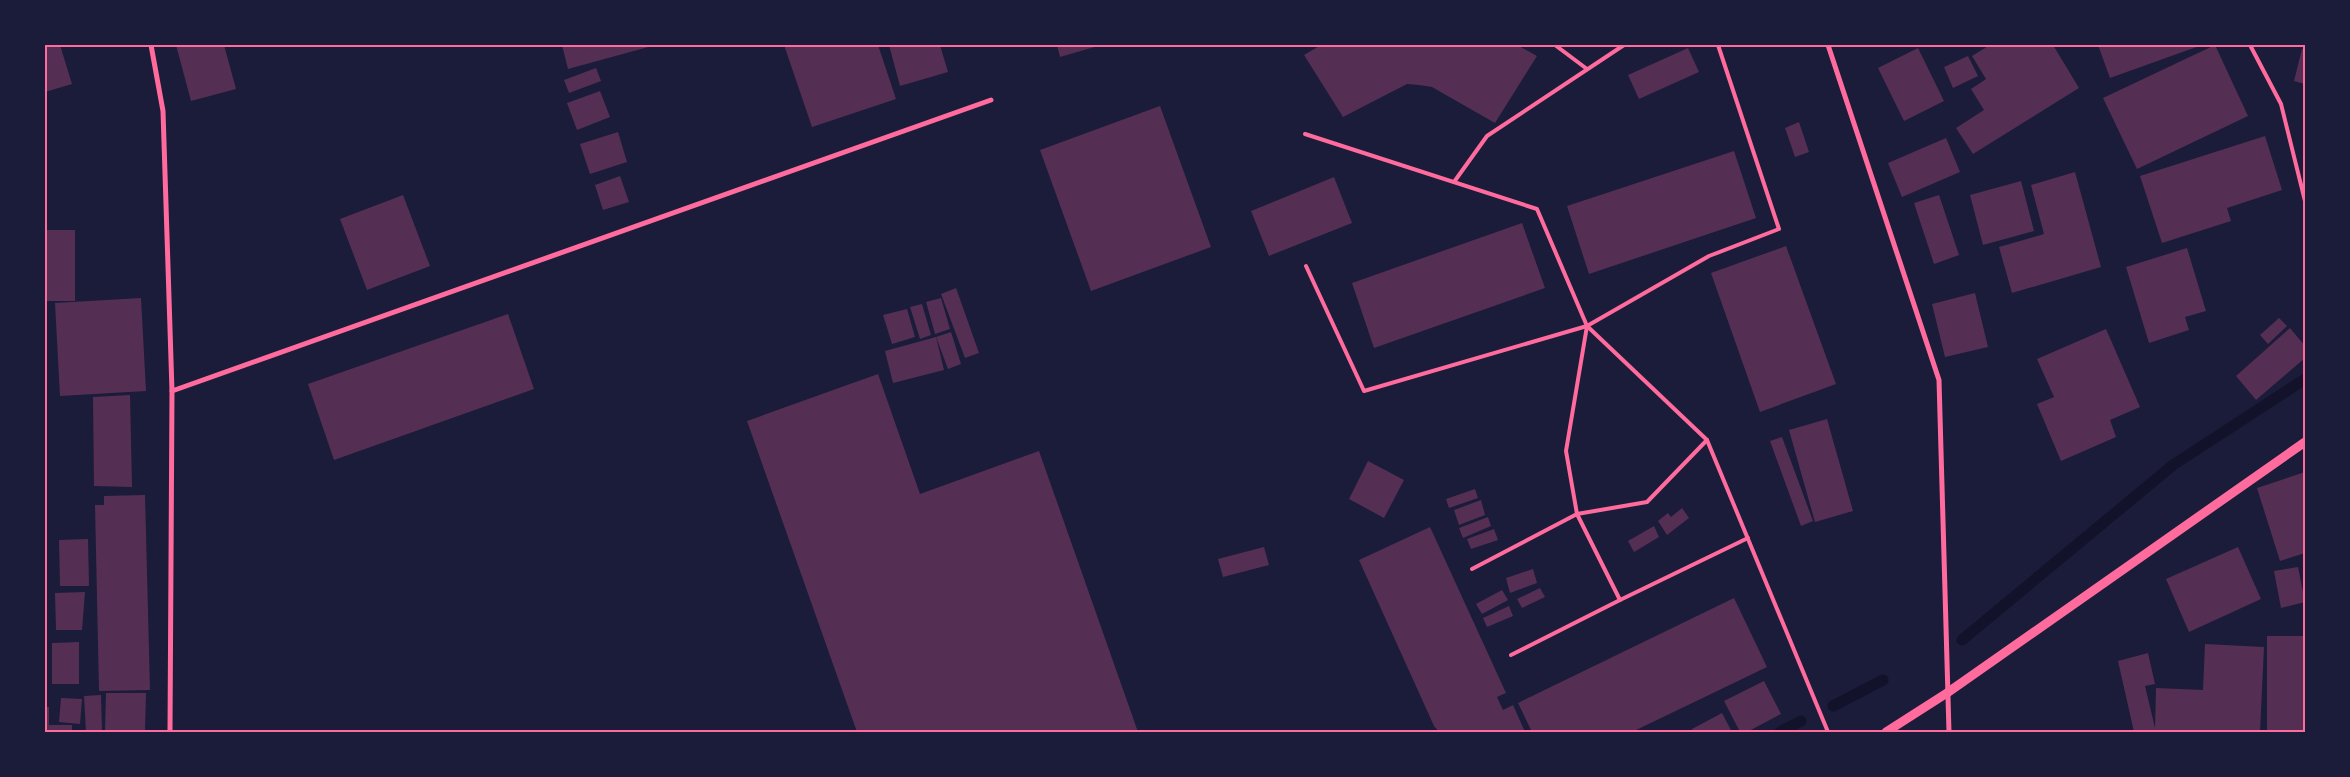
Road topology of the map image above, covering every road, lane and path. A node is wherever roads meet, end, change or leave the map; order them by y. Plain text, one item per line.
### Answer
1 (151, 45) edge
2 (1554, 45) edge
3 (1624, 45) edge
4 (1718, 45) edge
5 (1828, 45) edge
6 (2250, 45) edge
7 (1587, 69) junction
8 (991, 100) dead end
9 (1305, 134) dead end
10 (1454, 182) junction
11 (2305, 201) edge
12 (1306, 266) dead end
13 (1587, 326) junction
14 (172, 391) junction
15 (1707, 440) junction
16 (2305, 442) edge
17 (1577, 514) junction
18 (1748, 538) junction
19 (1472, 569) dead end
20 (1620, 600) junction
21 (1511, 655) dead end
22 (1947, 693) junction
23 (170, 732) edge
24 (1828, 732) edge
25 (1886, 732) edge
26 (1949, 732) edge

1 - 14 street
2 - 7 lane
3 - 7 lane
4 - 13 lane
5 - 22 street
6 - 11 lane
7 - 10 lane
8 - 14 street
9 - 10 lane
10 - 13 lane
12 - 13 lane
13 - 15 lane
13 - 17 lane
14 - 23 street
15 - 17 lane
15 - 18 lane
16 - 22 street
17 - 19 lane
17 - 20 lane
18 - 20 lane
18 - 24 lane
20 - 21 lane
22 - 25 street
22 - 26 street

